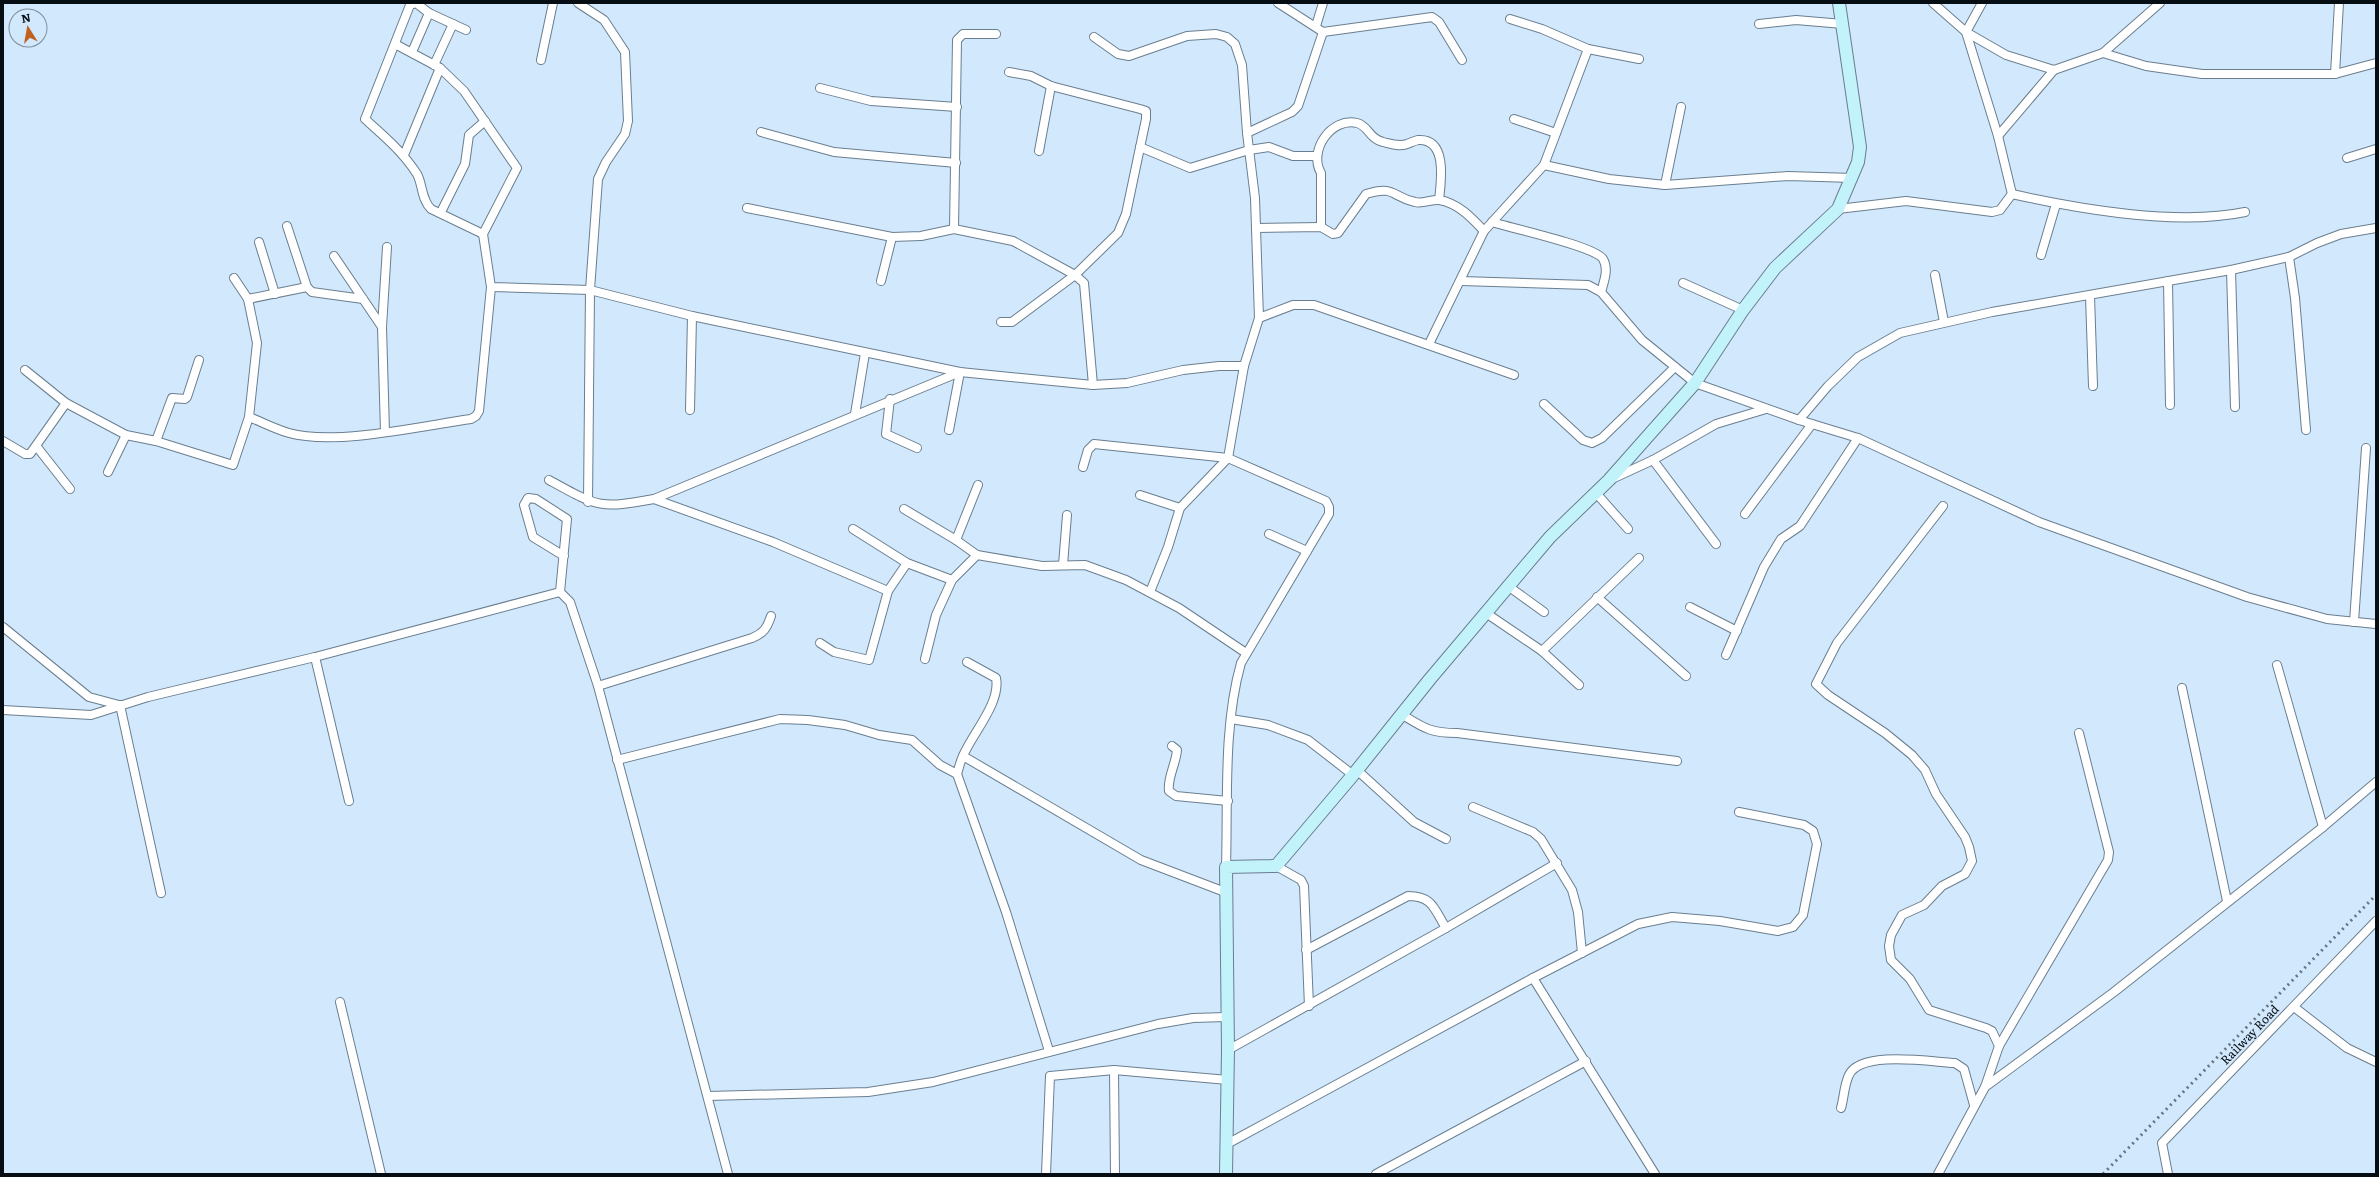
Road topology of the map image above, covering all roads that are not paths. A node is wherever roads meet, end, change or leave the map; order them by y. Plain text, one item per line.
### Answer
1 (553, 3) edge
2 (578, 3) edge
3 (1278, 3) edge
4 (1323, 3) edge
5 (1839, 3) edge
6 (1933, 3) edge
7 (1982, 3) edge
8 (2160, 3) edge
9 (2339, 3) edge
10 (590, 6) edge
11 (429, 13) junction
12 (1510, 19) dead end
13 (453, 24) junction
14 (1759, 24) dead end
15 (1843, 24) junction
16 (1316, 26) junction
17 (466, 30) dead end
18 (1323, 32) junction
19 (1966, 32) junction
20 (996, 34) dead end
21 (1094, 37) dead end
22 (395, 44) junction
23 (1588, 49) junction
24 (412, 52) junction
25 (2104, 53) junction
26 (1639, 59) dead end
27 (541, 60) dead end
28 (1462, 60) dead end
29 (2376, 63) edge
30 (437, 66) junction
31 (2054, 70) junction
32 (1009, 72) dead end
33 (2335, 74) junction
34 (1051, 86) junction
35 (820, 88) dead end
36 (957, 107) junction
37 (1680, 108) dead end
38 (1514, 119) dead end
39 (485, 121) junction
40 (762, 132) dead end
41 (1247, 133) junction
42 (1556, 133) junction
43 (1998, 136) junction
44 (1140, 147) junction
45 (2376, 149) edge
46 (1249, 150) junction
47 (1038, 151) dead end
48 (404, 155) junction
49 (1317, 156) junction
50 (2347, 158) dead end
51 (956, 163) junction
52 (1544, 165) junction
53 (1853, 178) junction
54 (1665, 185) junction
55 (2012, 194) junction
56 (1439, 200) junction
57 (2056, 204) junction
58 (748, 208) dead end
59 (1838, 209) junction
60 (441, 212) junction
61 (2245, 212) dead end
62 (1492, 222) junction
63 (287, 226) dead end
64 (1321, 227) junction
65 (1256, 228) junction
66 (2376, 228) edge
67 (954, 229) junction
68 (1484, 231) junction
69 (483, 234) junction
70 (892, 237) junction
71 (259, 242) dead end
72 (387, 247) dead end
73 (2041, 255) dead end
74 (334, 256) dead end
75 (2289, 257) junction
76 (2232, 270) junction
77 (1075, 275) junction
78 (1935, 276) dead end
79 (234, 278) dead end
80 (881, 281) dead end
81 (1461, 281) junction
82 (2168, 281) junction
83 (1683, 283) dead end
84 (307, 287) junction
85 (491, 287) junction
86 (590, 290) junction
87 (1601, 292) junction
88 (275, 294) junction
89 (2090, 296) junction
90 (248, 299) junction
91 (363, 299) junction
92 (1743, 310) junction
93 (692, 316) junction
94 (1259, 318) junction
95 (1001, 322) dead end
96 (1944, 322) junction
97 (382, 327) junction
98 (1429, 344) junction
99 (865, 352) junction
100 (199, 360) dead end
101 (1244, 366) junction
102 (1675, 367) junction
103 (25, 370) dead end
104 (960, 372) junction
105 (1514, 375) dead end
106 (1695, 382) junction
107 (1093, 385) junction
108 (2093, 386) dead end
109 (890, 399) junction
110 (66, 403) junction
111 (1544, 404) dead end
112 (2170, 405) dead end
113 (2235, 407) dead end
114 (1767, 409) junction
115 (690, 410) dead end
116 (855, 414) junction
117 (249, 417) junction
118 (1799, 420) junction
119 (1812, 424) junction
120 (949, 430) dead end
121 (2306, 430) dead end
122 (385, 432) junction
123 (126, 435) junction
124 (1858, 438) junction
125 (3, 441) edge
126 (156, 441) junction
127 (37, 447) junction
128 (917, 448) dead end
129 (2366, 448) dead end
130 (1228, 458) junction
131 (1653, 460) junction
132 (1083, 467) dead end
133 (108, 472) dead end
134 (550, 480) dead end
135 (1609, 480) junction
136 (978, 485) dead end
137 (70, 489) dead end
138 (1596, 492) junction
139 (1140, 495) dead end
140 (654, 499) junction
141 (588, 502) junction
142 (1943, 506) dead end
143 (1180, 508) junction
144 (904, 509) dead end
145 (1745, 514) dead end
146 (1067, 515) dead end
147 (853, 529) dead end
148 (1628, 529) dead end
149 (1269, 534) dead end
150 (956, 540) junction
151 (1716, 544) dead end
152 (1307, 551) junction
153 (977, 555) junction
154 (564, 556) junction
155 (1638, 558) dead end
156 (907, 563) junction
157 (1063, 565) junction
158 (952, 580) junction
159 (1508, 586) junction
160 (888, 591) junction
161 (560, 592) junction
162 (1150, 592) junction
163 (1597, 597) junction
164 (1690, 608) dead end
165 (1544, 612) dead end
166 (1486, 613) junction
167 (771, 616) dead end
168 (2354, 622) junction
169 (2376, 624) edge
170 (3, 627) edge
171 (1737, 631) junction
172 (820, 643) dead end
173 (1542, 651) junction
174 (1246, 653) junction
175 (1726, 655) dead end
176 (315, 657) junction
177 (926, 659) dead end
178 (967, 662) dead end
179 (2277, 665) dead end
180 (1686, 676) dead end
181 (1579, 685) dead end
182 (598, 686) junction
183 (2182, 688) dead end
184 (120, 705) junction
185 (3, 710) edge
186 (1401, 714) junction
187 (1231, 719) junction
188 (2079, 733) dead end
189 (1172, 746) dead end
190 (963, 756) junction
191 (618, 760) junction
192 (1677, 761) dead end
193 (1355, 772) junction
194 (957, 774) junction
195 (2376, 782) edge
196 (349, 801) dead end
197 (1228, 801) junction
198 (1473, 807) dead end
199 (1739, 812) dead end
200 (2323, 827) junction
201 (1446, 839) dead end
202 (1556, 863) junction
203 (1276, 866) junction
204 (1226, 867) junction
205 (1225, 892) junction
206 (161, 893) dead end
207 (2227, 901) junction
208 (2376, 922) edge
209 (1446, 928) junction
210 (1306, 950) junction
211 (1582, 953) junction
212 (1533, 978) junction
213 (340, 1002) dead end
214 (1309, 1006) junction
215 (2294, 1007) junction
216 (1226, 1017) junction
217 (1999, 1046) junction
218 (1228, 1050) junction
219 (1049, 1051) junction
220 (1586, 1061) junction
221 (2376, 1062) edge
222 (1114, 1070) junction
223 (1228, 1080) junction
224 (1985, 1087) junction
225 (708, 1096) junction
226 (1974, 1105) junction
227 (1841, 1108) dead end
228 (1227, 1144) junction
229 (381, 1174) edge
230 (728, 1174) edge
231 (1046, 1174) edge
232 (1115, 1174) edge
233 (1226, 1174) edge
234 (1376, 1174) edge
235 (1655, 1174) edge
236 (1938, 1174) edge
237 (2168, 1174) edge

1 - 27 street
2 - 10 street
3 - 16 street
4 - 16 street
5 - 15 main road
6 - 19 street
7 - 19 street
8 - 25 street
9 - 33 street
10 - 86 street
11 - 13 street
11 - 22 street
11 - 24 street
12 - 23 street
13 - 17 street
13 - 30 street
14 - 15 street
15 - 53 main road
16 - 18 street
18 - 28 street
18 - 41 street
19 - 31 street
19 - 43 street
20 - 36 street
21 - 41 street
22 - 24 street
22 - 48 street
23 - 26 street
23 - 42 street
24 - 30 street
25 - 31 street
25 - 33 street
29 - 33 street
30 - 39 street
30 - 48 street
31 - 43 street
32 - 34 street
34 - 44 street
34 - 47 street
35 - 36 street
36 - 51 street
37 - 54 street
38 - 42 street
39 - 60 street
39 - 69 street
40 - 51 street
41 - 46 street
42 - 52 street
43 - 55 street
44 - 46 street
44 - 77 street
45 - 50 street
46 - 49 street
46 - 65 street
48 - 60 street
49 - 56 street
49 - 64 street
51 - 67 street
52 - 54 street
52 - 62 street
53 - 54 street
53 - 59 main road
55 - 57 street
55 - 59 street
56 - 64 street
56 - 68 street
57 - 61 street
57 - 73 street
58 - 70 street
59 - 92 main road
60 - 69 street
62 - 68 street
62 - 87 street
63 - 84 street
64 - 65 street
65 - 94 street
66 - 75 street
67 - 70 street
67 - 77 street
68 - 81 street
69 - 85 street
70 - 80 street
71 - 88 street
72 - 97 street
74 - 91 street
75 - 76 street
75 - 121 street
76 - 82 street
76 - 113 street
77 - 95 street
77 - 107 street
78 - 96 street
79 - 90 street
81 - 87 street
81 - 98 street
82 - 89 street
82 - 112 street
83 - 92 street
84 - 88 street
84 - 91 street
85 - 86 street
85 - 122 street
86 - 93 street
86 - 141 street
87 - 102 street
88 - 90 street
89 - 96 street
89 - 108 street
90 - 117 street
91 - 97 street
92 - 106 main road
93 - 99 street
93 - 115 street
94 - 98 street
94 - 101 street
96 - 118 street
97 - 122 street
98 - 105 street
99 - 104 street
99 - 116 street
100 - 126 street
101 - 107 street
101 - 130 street
102 - 106 street
102 - 111 street
103 - 110 street
104 - 107 street
104 - 109 street
104 - 120 street
106 - 114 street
106 - 135 main road
109 - 116 street
109 - 128 street
110 - 123 street
110 - 127 street
114 - 118 street
114 - 131 street
116 - 140 street
117 - 122 street
117 - 126 street
118 - 119 street
119 - 124 street
119 - 145 street
123 - 126 street
123 - 133 street
124 - 168 street
124 - 171 street
125 - 127 street
127 - 137 street
129 - 168 street
130 - 132 street
130 - 143 street
130 - 152 street
131 - 135 street
131 - 151 street
134 - 141 street
135 - 138 main road
136 - 150 street
138 - 148 street
138 - 159 main road
139 - 143 street
140 - 141 street
140 - 160 street
142 - 217 street
143 - 162 street
144 - 150 street
146 - 157 street
147 - 156 street
149 - 152 street
150 - 153 street
152 - 174 street
153 - 157 street
153 - 158 street
154 - 154 street
154 - 161 street
155 - 163 street
156 - 158 street
156 - 160 street
157 - 162 street
158 - 177 street
159 - 165 street
159 - 166 main road
160 - 172 street
161 - 176 street
161 - 182 street
162 - 174 street
163 - 173 street
163 - 180 street
164 - 171 street
166 - 173 street
166 - 186 main road
167 - 182 street
168 - 169 street
170 - 184 street
171 - 175 street
173 - 181 street
174 - 187 street
176 - 184 street
176 - 196 street
178 - 190 street
179 - 200 street
182 - 191 street
183 - 207 street
184 - 185 street
184 - 206 street
186 - 192 street
186 - 193 main road
187 - 193 street
187 - 197 street
188 - 217 street
189 - 197 street
190 - 194 street
190 - 205 street
191 - 194 street
191 - 225 street
193 - 201 street
193 - 203 main road
194 - 219 street
195 - 200 street
197 - 204 street
198 - 202 street
199 - 211 street
200 - 207 street
202 - 209 street
202 - 211 street
203 - 204 main road
203 - 210 street
204 - 205 main road
205 - 216 main road
207 - 224 street
208 - 215 street, Railway Road
209 - 210 street
209 - 214 street
210 - 214 street
211 - 212 street
212 - 220 street
212 - 228 street
213 - 229 street
214 - 218 street
215 - 221 street
215 - 237 street, Railway Road
216 - 218 main road
216 - 219 street
217 - 224 street
218 - 223 main road
219 - 225 street
220 - 234 street
220 - 235 street
222 - 223 street
222 - 231 street
222 - 232 street
223 - 228 main road
224 - 226 street
225 - 230 street
226 - 227 street
226 - 236 street
228 - 233 main road

